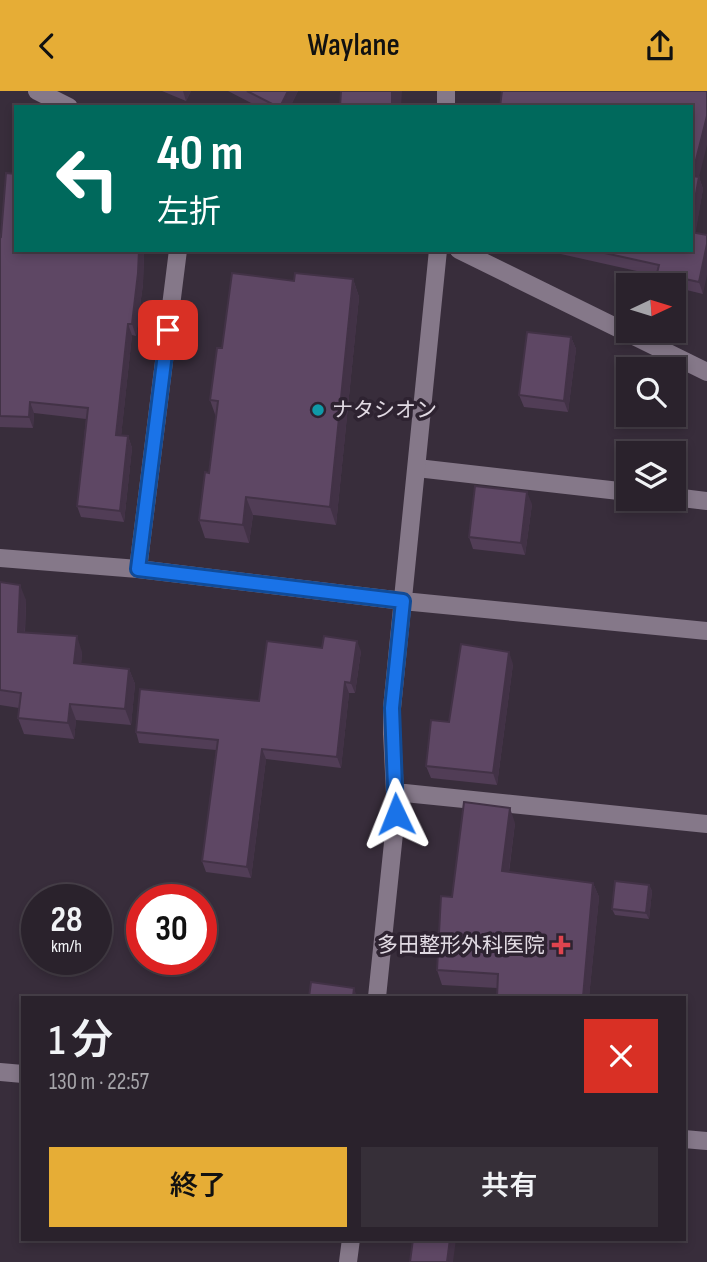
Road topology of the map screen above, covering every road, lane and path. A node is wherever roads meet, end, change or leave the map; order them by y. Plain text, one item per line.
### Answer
1 (37, 91) edge
2 (65, 105) edge
3 (178, 252) edge
4 (438, 252) edge
5 (463, 252) edge
6 (707, 372) edge
7 (417, 468) junction
8 (616, 491) edge
9 (686, 498) edge
10 (707, 501) edge
11 (0, 558) edge
12 (138, 569) junction
13 (403, 601) junction
14 (707, 631) edge
15 (395, 792) junction
16 (707, 824) edge
17 (377, 996) edge
18 (0, 1072) edge
19 (21, 1074) edge
20 (686, 1139) edge
21 (707, 1141) edge
22 (351, 1241) edge
23 (348, 1262) edge

1 - 2 street
3 - 12 street
4 - 7 street
5 - 6 street
7 - 8 street
7 - 13 street
9 - 10 street
11 - 12 street
12 - 13 street
13 - 14 street
13 - 15 street
15 - 16 street
15 - 17 street
18 - 19 street
20 - 21 street
22 - 23 street

